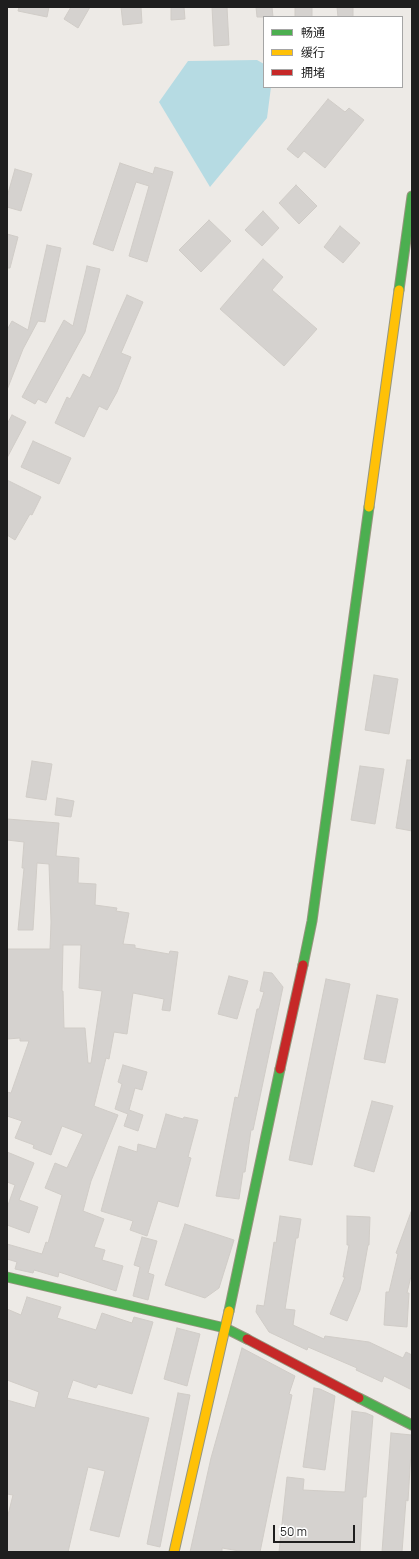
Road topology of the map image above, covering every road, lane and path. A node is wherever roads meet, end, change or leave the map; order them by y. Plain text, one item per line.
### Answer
1 (412, 196) edge
2 (7, 1277) edge
3 (225, 1328) junction
4 (412, 1425) edge
5 (174, 1552) edge

1 - 3 street
2 - 3 street
3 - 4 street
3 - 5 street

